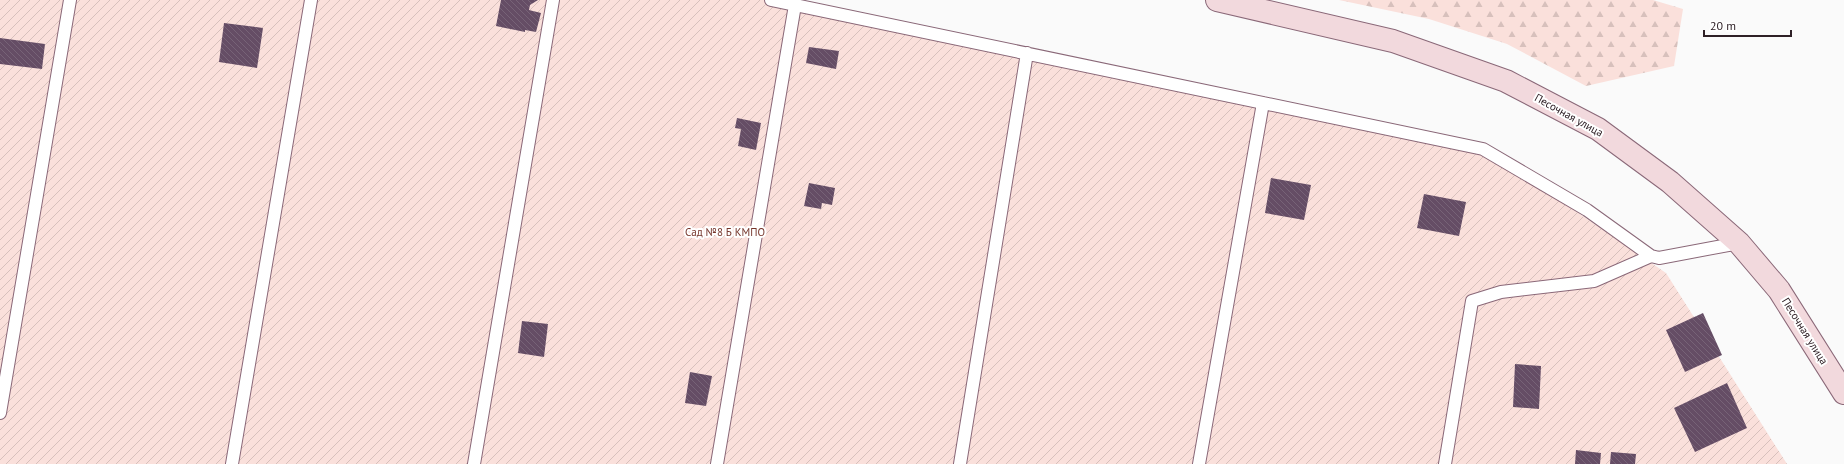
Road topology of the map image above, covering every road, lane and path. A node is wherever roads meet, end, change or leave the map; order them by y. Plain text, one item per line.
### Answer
1 (70, 0) edge
2 (311, 0) edge
3 (553, 0) edge
4 (771, 0) edge
5 (1217, 0) edge
6 (795, 5) junction
7 (1027, 53) junction
8 (1263, 103) junction
9 (1739, 243) junction
10 (1651, 256) junction
11 (1844, 393) edge
12 (0, 413) edge
13 (232, 464) edge
14 (474, 464) edge
15 (717, 464) edge
16 (960, 464) edge
17 (1199, 464) edge
18 (1445, 464) edge

1 - 12 lane
2 - 13 lane
3 - 14 lane
4 - 6 lane
5 - 9 main road, Песочная улица
6 - 7 lane
6 - 15 lane
7 - 8 lane
7 - 16 lane
8 - 10 lane
8 - 17 lane
9 - 10 lane
9 - 11 main road, Песочная улица
10 - 18 lane

